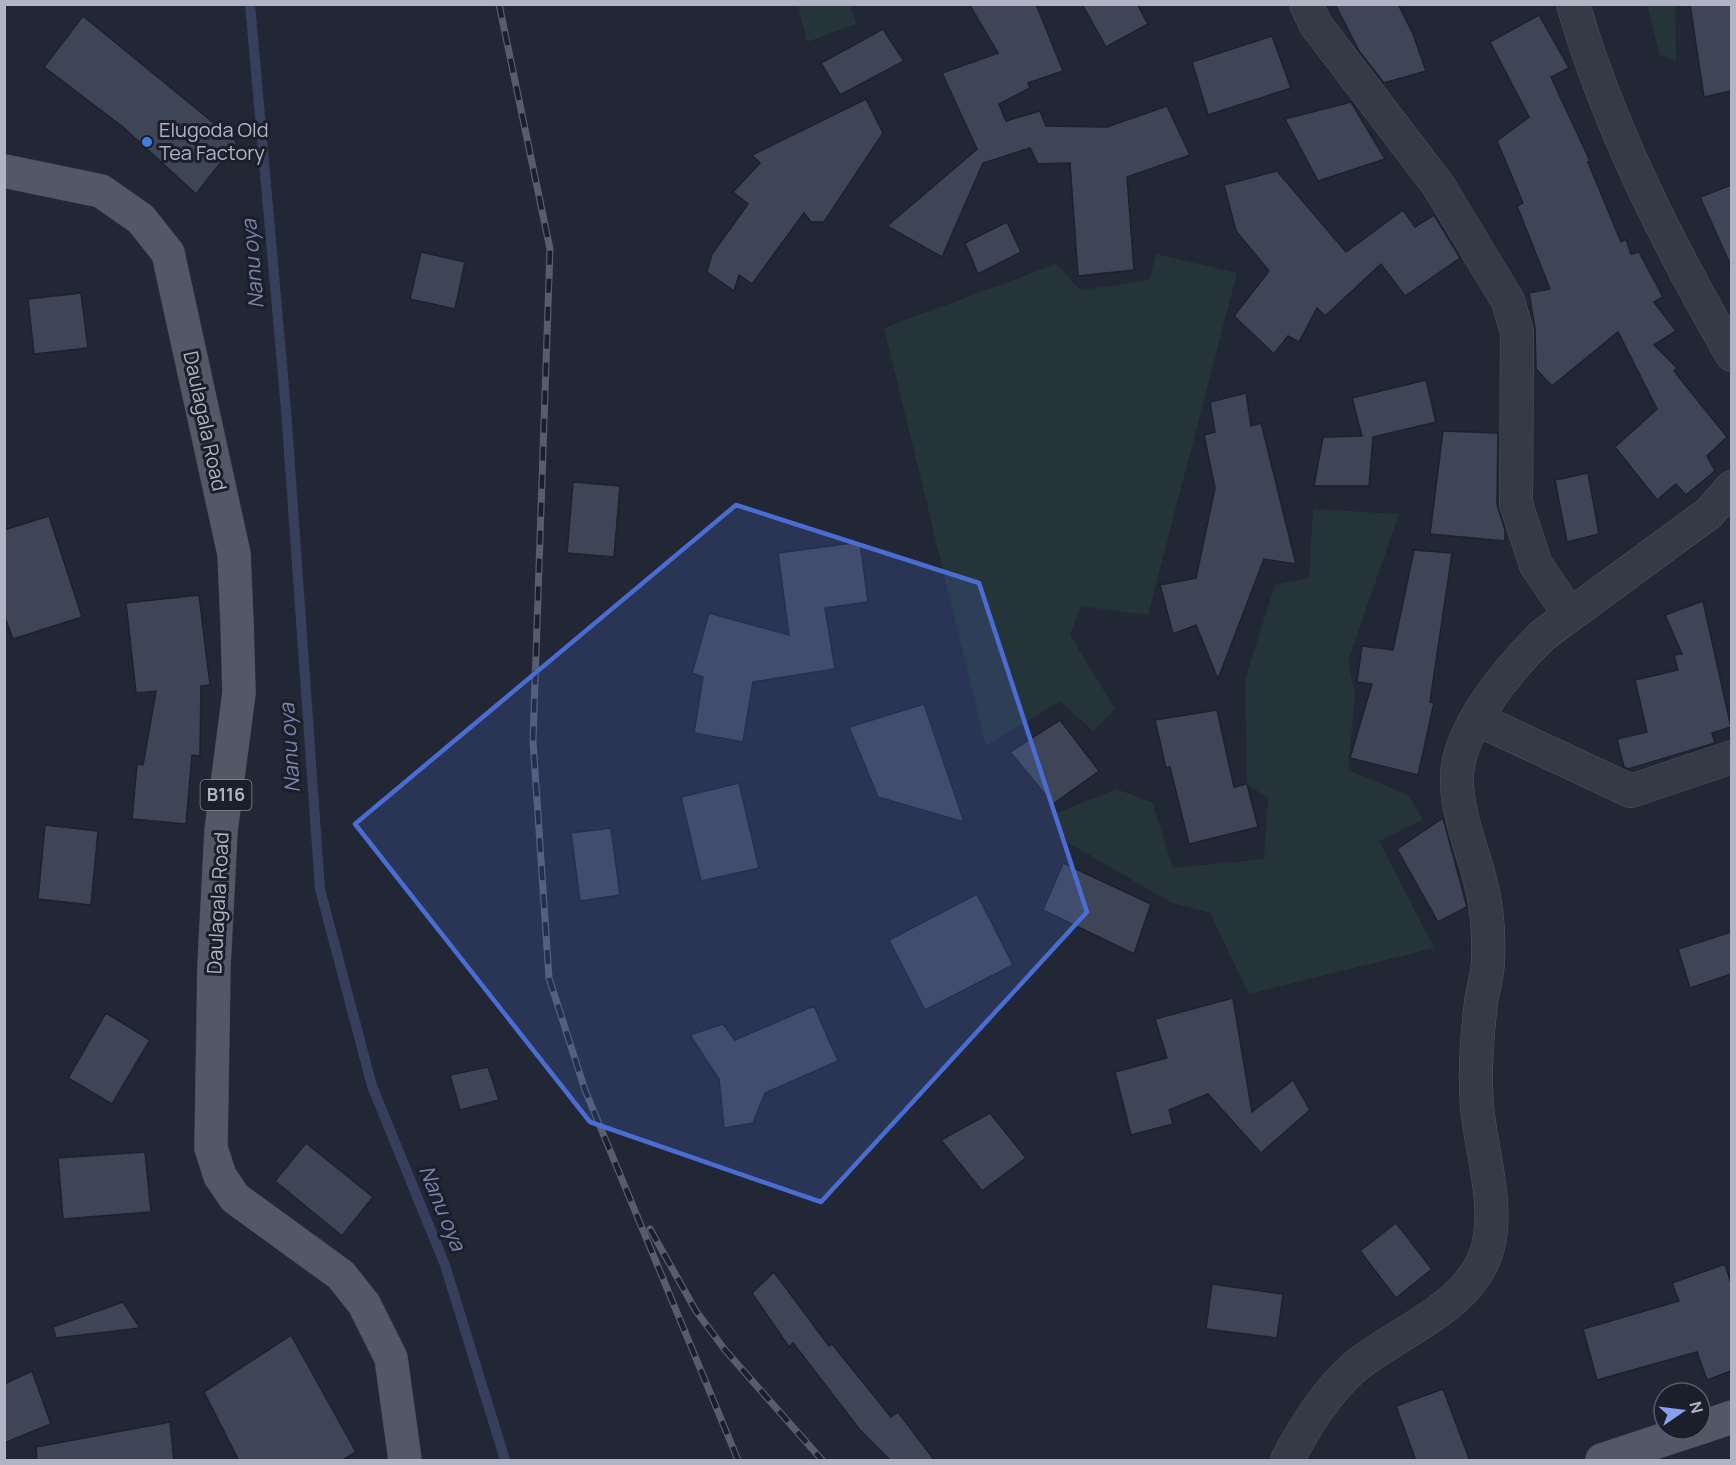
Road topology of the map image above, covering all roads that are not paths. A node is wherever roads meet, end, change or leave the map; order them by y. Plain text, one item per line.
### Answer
1 (1306, 4) edge
2 (1574, 4) edge
3 (4, 171) edge
4 (1731, 356) edge
5 (1731, 487) edge
6 (1569, 614) junction
7 (1477, 719) junction
8 (1731, 758) edge
9 (1731, 1417) edge
10 (1712, 1423) edge
11 (1660, 1441) edge
12 (405, 1461) edge
13 (1287, 1461) edge
14 (1602, 1461) edge

1 - 6 street
2 - 4 street
3 - 12 main road, Daulagala Road / B116
5 - 6 street
6 - 7 street
7 - 8 street
7 - 13 street
9 - 10 main road
11 - 14 main road

